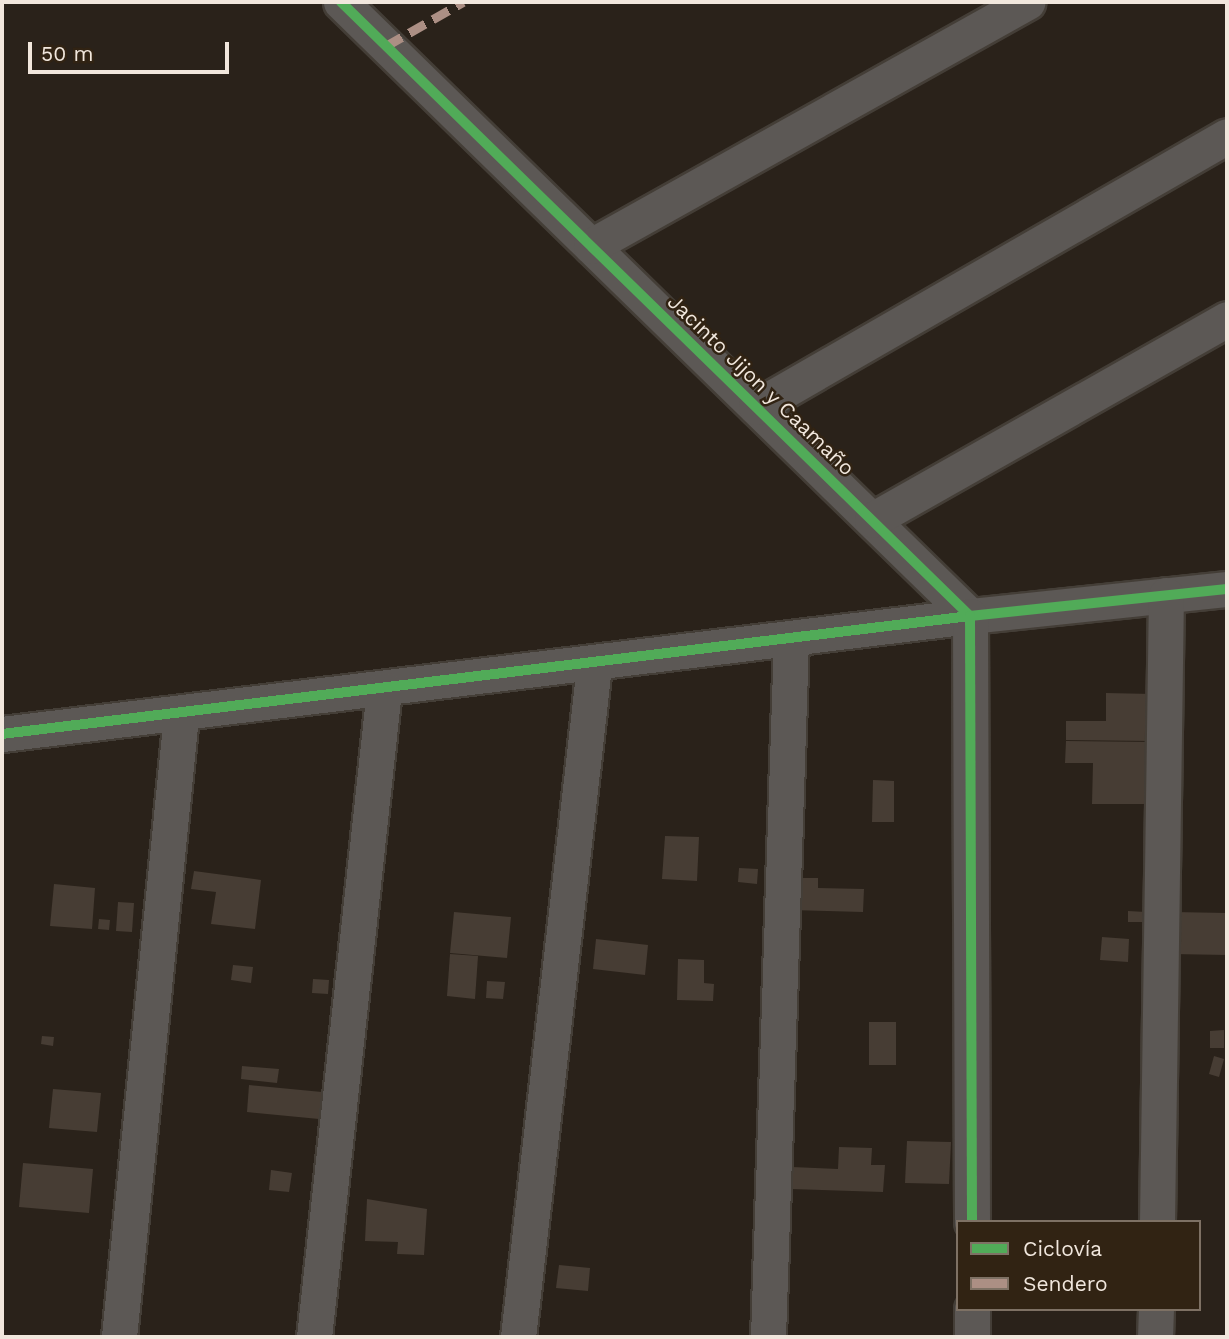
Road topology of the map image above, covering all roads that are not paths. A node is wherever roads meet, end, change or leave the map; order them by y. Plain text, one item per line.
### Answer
1 (341, 2) edge
2 (1027, 2) edge
3 (1227, 136) edge
4 (591, 246) junction
5 (1227, 319) edge
6 (756, 407) junction
7 (872, 520) junction
8 (1227, 589) edge
9 (1166, 595) junction
10 (970, 616) junction
11 (791, 639) junction
12 (594, 666) junction
13 (384, 690) junction
14 (181, 716) junction
15 (2, 734) edge
16 (972, 1220) edge
17 (1157, 1220) edge
18 (972, 1311) edge
19 (1156, 1311) edge
20 (119, 1337) edge
21 (314, 1337) edge
22 (518, 1337) edge
23 (768, 1337) edge
24 (972, 1337) edge
25 (1155, 1337) edge

1 - 4 street, Jacinto Jijon y Caamaño
2 - 4 street
3 - 6 street
4 - 6 street, Jacinto Jijon y Caamaño
5 - 7 street
6 - 7 street, Jacinto Jijon y Caamaño
7 - 10 street, Jacinto Jijon y Caamaño
8 - 9 street
9 - 10 street
9 - 17 street
10 - 11 street
10 - 16 street
11 - 12 street
11 - 23 street
12 - 13 street
12 - 22 street
13 - 14 street
13 - 21 street
14 - 15 street
14 - 20 street
18 - 24 street
19 - 25 street

